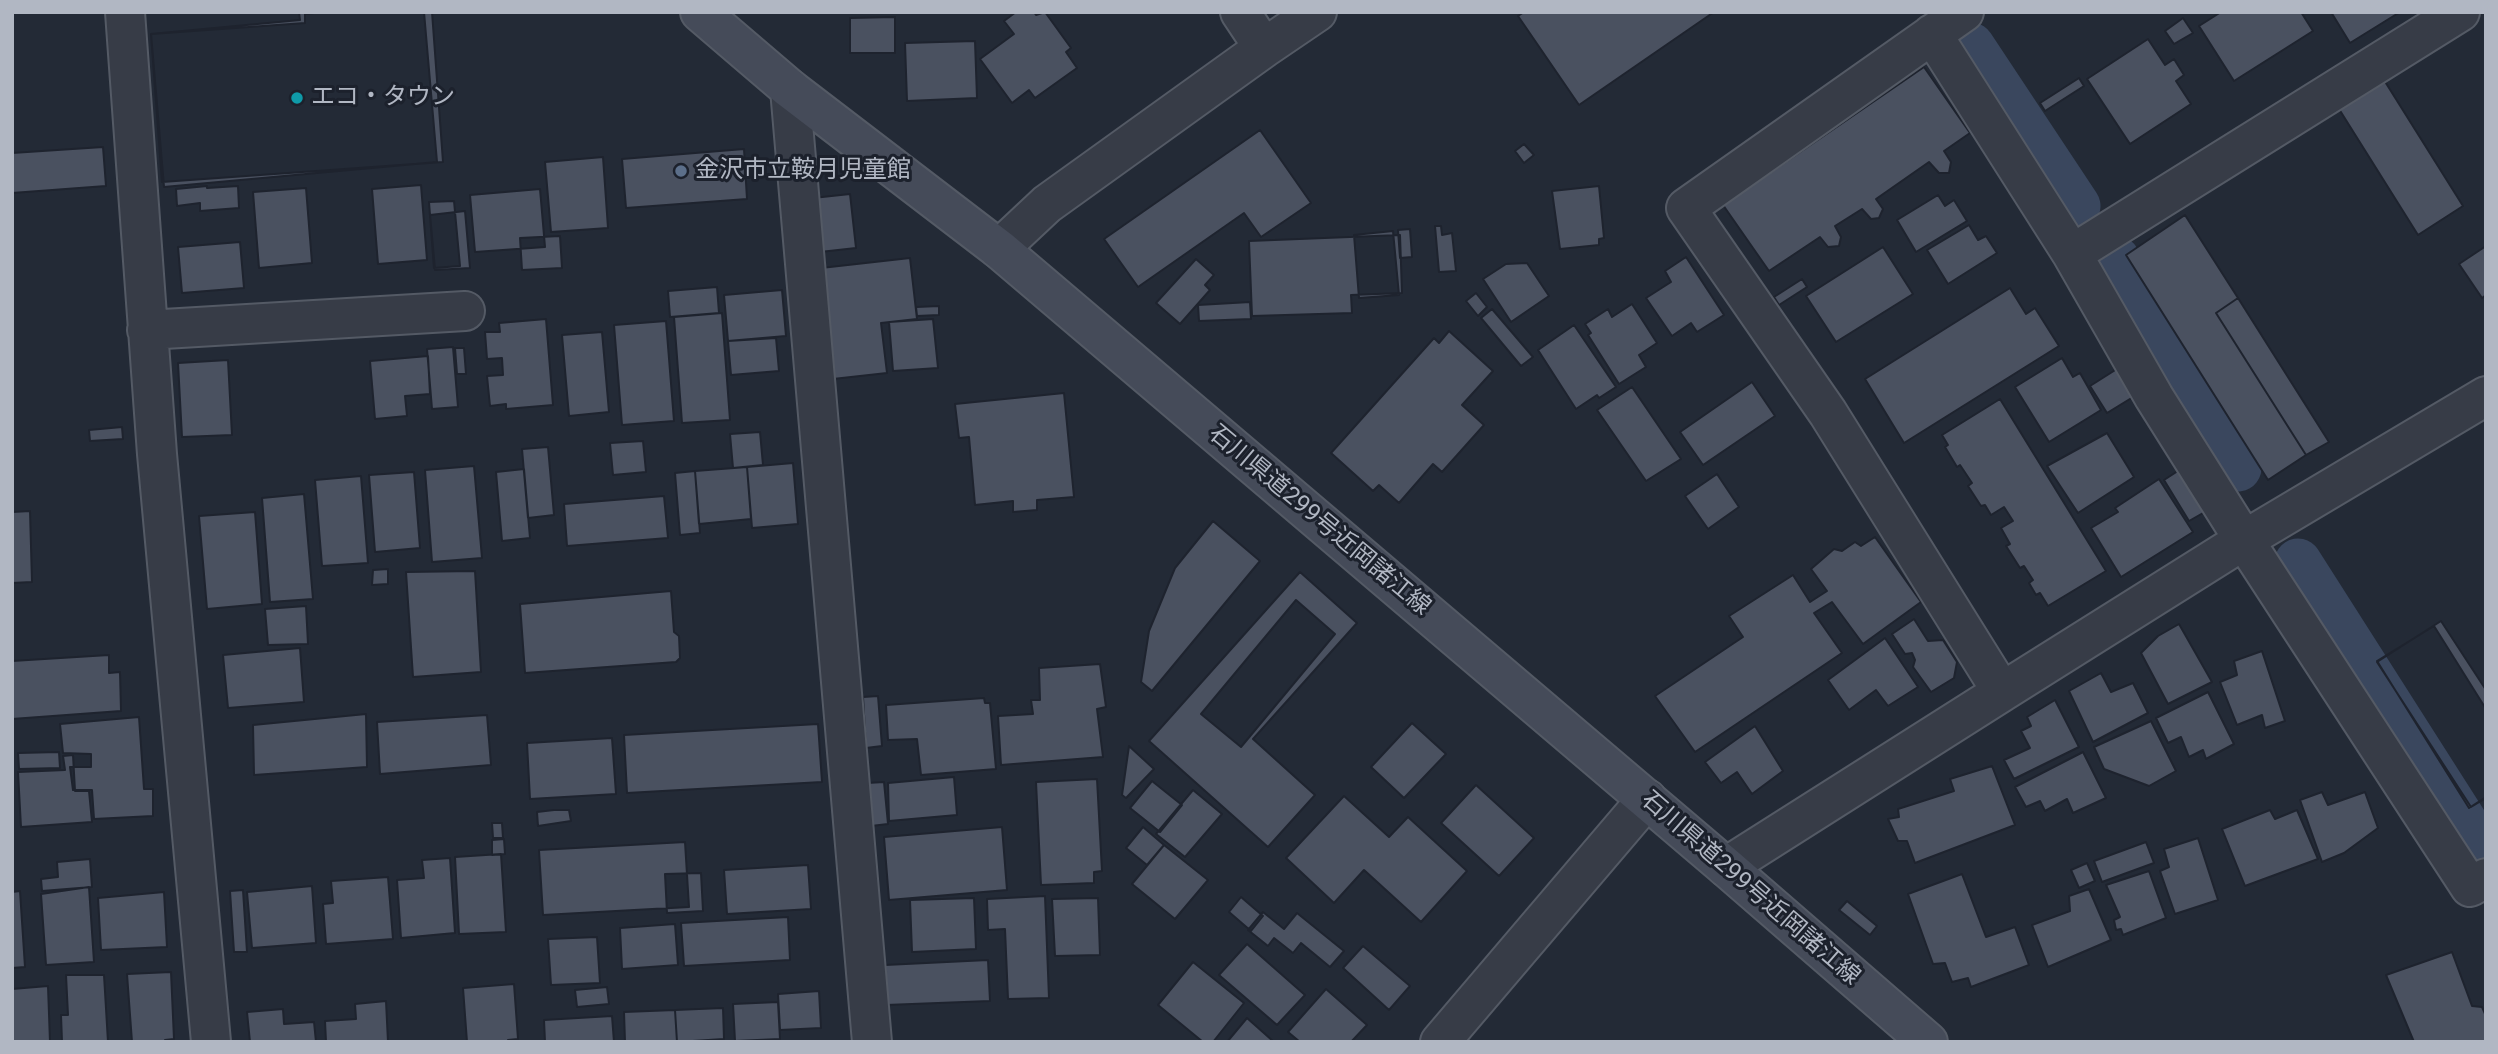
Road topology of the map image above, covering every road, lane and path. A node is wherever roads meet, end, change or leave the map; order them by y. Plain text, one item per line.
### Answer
1 (125, 12) edge
2 (700, 12) edge
3 (1240, 12) edge
4 (1317, 12) edge
5 (1964, 12) edge
6 (2460, 12) edge
7 (1932, 34) junction
8 (1264, 48) junction
9 (790, 89) junction
10 (999, 248) junction
11 (2072, 254) junction
12 (465, 311) dead end
13 (147, 330) junction
14 (2486, 396) edge
15 (2244, 540) junction
16 (2002, 692) junction
17 (1647, 799) junction
18 (1726, 867) junction
19 (2486, 877) edge
20 (211, 1042) edge
21 (872, 1042) edge
22 (1440, 1042) edge
23 (1928, 1042) edge

1 - 13 street
2 - 9 main road, 石川県道299号近岡諸江線
3 - 8 street
4 - 8 street
5 - 7 street
6 - 11 street
7 - 11 street
7 - 16 street
8 - 10 street
9 - 10 main road, 石川県道299号近岡諸江線
9 - 21 street
10 - 17 main road, 石川県道299号近岡諸江線
11 - 15 street
12 - 13 street
13 - 20 street
14 - 15 street
15 - 16 street
15 - 19 street
16 - 18 street
17 - 18 main road, 石川県道299号近岡諸江線
17 - 22 street
18 - 23 main road, 石川県道299号近岡諸江線

